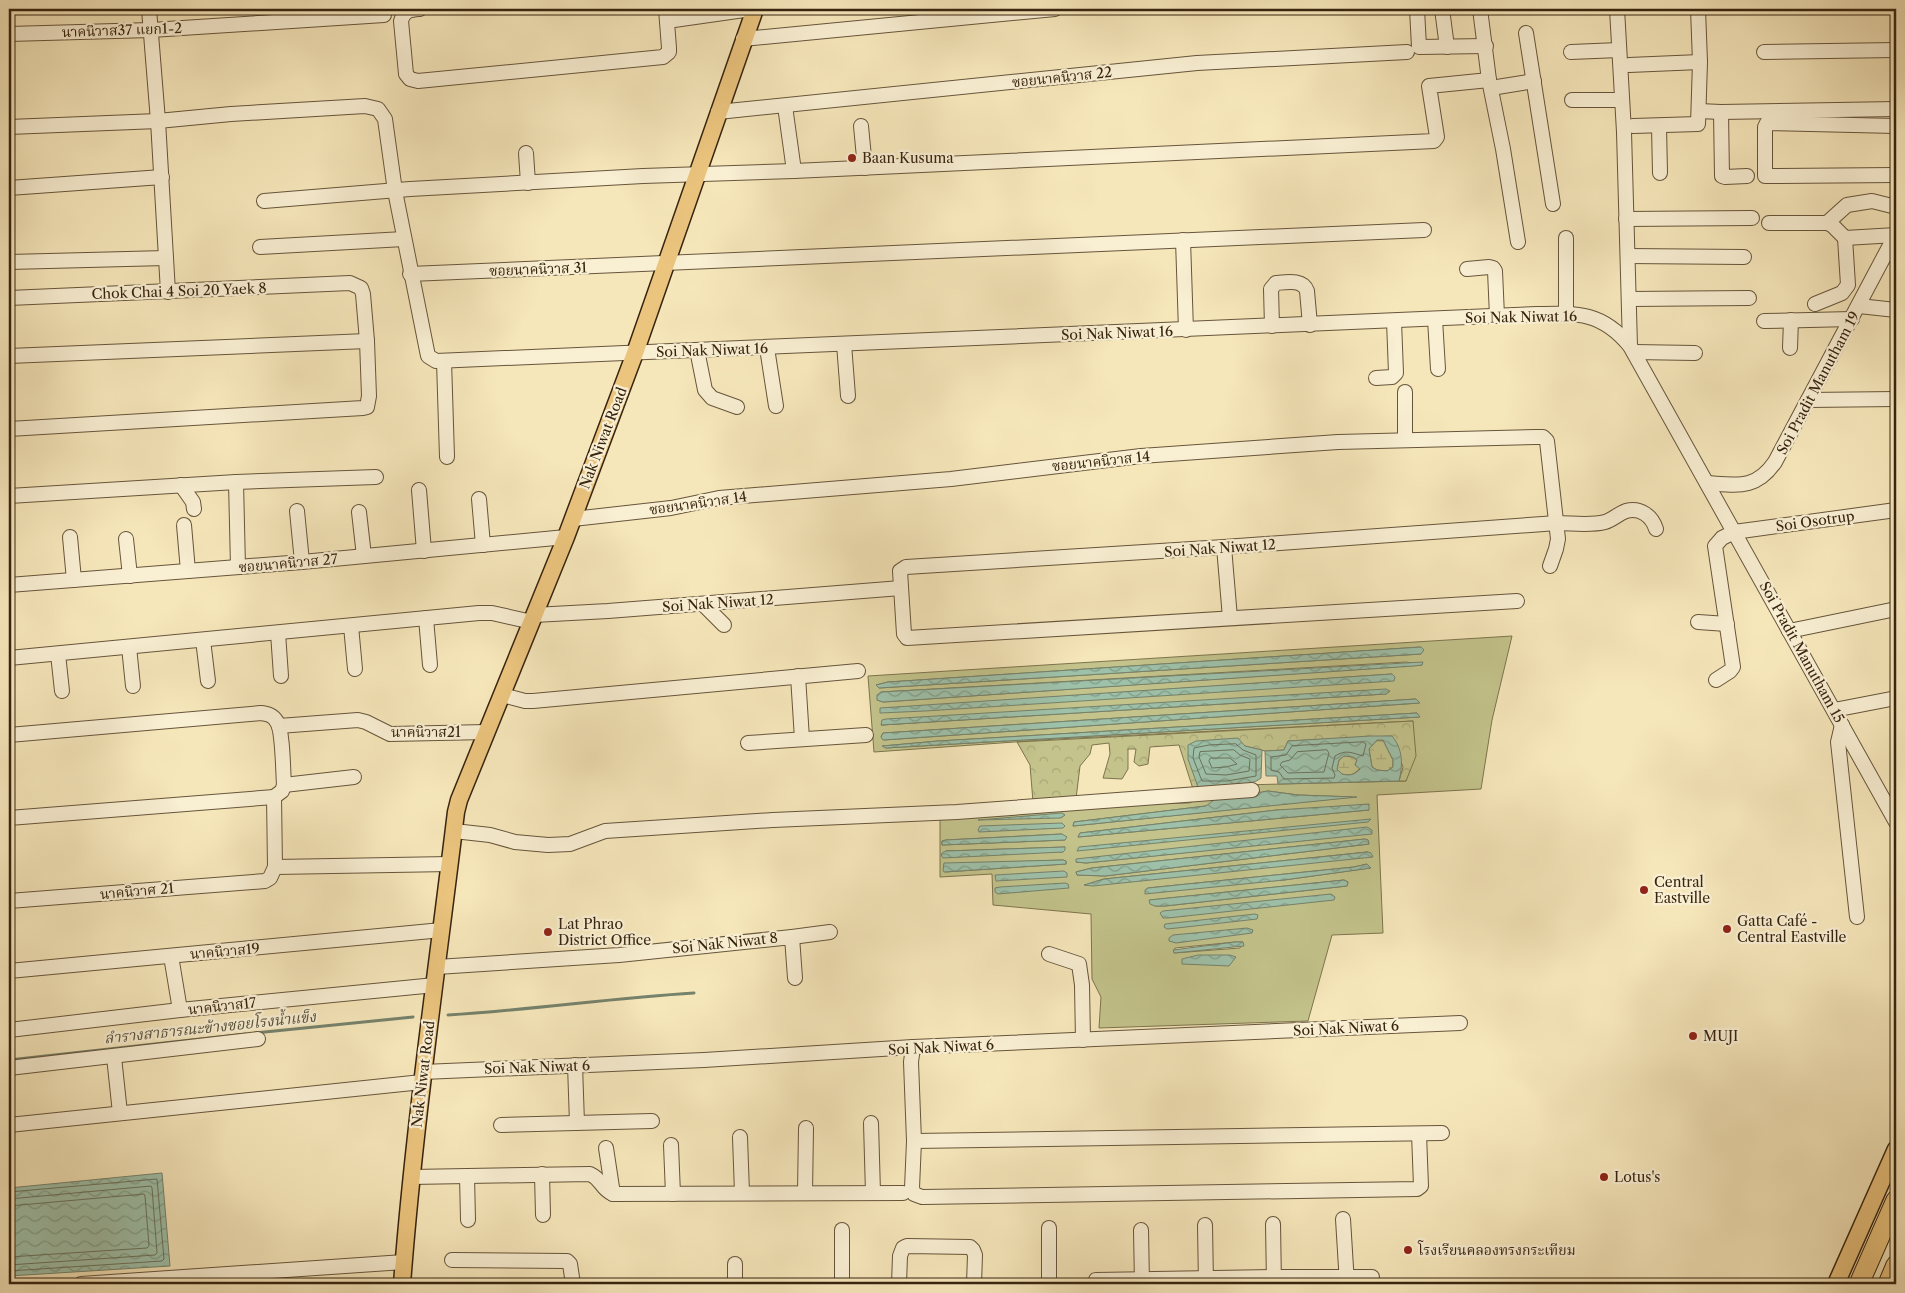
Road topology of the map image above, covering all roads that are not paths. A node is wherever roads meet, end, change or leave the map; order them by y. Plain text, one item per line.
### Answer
1 (149, 9) edge
2 (420, 9) edge
3 (753, 9) edge
4 (1054, 9) edge
5 (1417, 9) edge
6 (1442, 9) edge
7 (1480, 9) edge
8 (1617, 9) edge
9 (1698, 9) edge
10 (384, 15) dead end
11 (666, 15) edge
12 (150, 30) junction
13 (1526, 33) dead end
14 (9, 34) edge
15 (743, 39) junction
16 (1486, 46) junction
17 (1447, 47) junction
18 (1413, 49) junction
19 (1619, 50) junction
20 (1896, 50) edge
21 (1571, 52) dead end
22 (1764, 52) dead end
23 (1700, 62) junction
24 (1629, 65) dead end
25 (1534, 81) junction
26 (1490, 84) junction
27 (1572, 100) dead end
28 (1621, 100) junction
29 (786, 106) junction
30 (1896, 109) edge
31 (1699, 111) junction
32 (718, 112) junction
33 (1720, 112) junction
34 (158, 121) junction
35 (861, 126) dead end
36 (1632, 126) dead end
37 (1659, 126) junction
38 (1896, 126) edge
39 (9, 127) edge
40 (526, 153) dead end
41 (865, 168) junction
42 (794, 171) junction
43 (1660, 173) dead end
44 (697, 174) junction
45 (1896, 175) edge
46 (1747, 176) dead end
47 (162, 178) junction
48 (528, 183) junction
49 (9, 188) edge
50 (395, 191) junction
51 (264, 201) dead end
52 (1553, 204) dead end
53 (1896, 207) edge
54 (1752, 218) dead end
55 (1626, 219) junction
56 (1769, 223) dead end
57 (1827, 223) junction
58 (1424, 230) dead end
59 (1896, 235) edge
60 (1566, 238) dead end
61 (1845, 238) junction
62 (404, 239) junction
63 (1183, 240) junction
64 (1518, 242) dead end
65 (260, 247) dead end
66 (1628, 256) junction
67 (1744, 257) dead end
68 (166, 258) junction
69 (9, 262) edge
70 (666, 264) junction
71 (1467, 268) dead end
72 (410, 274) junction
73 (168, 292) junction
74 (9, 298) edge
75 (1749, 298) dead end
76 (1630, 299) junction
77 (1815, 304) dead end
78 (1895, 308) edge
79 (1855, 312) junction
80 (1566, 314) junction
81 (1497, 316) junction
82 (1435, 319) junction
83 (1791, 320) junction
84 (1394, 321) junction
85 (1764, 321) dead end
86 (1310, 325) junction
87 (1272, 326) junction
88 (1186, 330) junction
89 (367, 341) junction
90 (844, 344) junction
91 (767, 348) junction
92 (1790, 348) dead end
93 (1632, 349) junction
94 (697, 350) junction
95 (635, 353) junction
96 (1695, 353) dead end
97 (9, 356) edge
98 (440, 361) junction
99 (1438, 369) dead end
100 (1376, 378) dead end
101 (1405, 392) dead end
102 (848, 396) dead end
103 (1896, 399) edge
104 (1808, 400) junction
105 (776, 406) dead end
106 (736, 407) dead end
107 (9, 429) edge
108 (1405, 440) junction
109 (447, 457) dead end
110 (376, 477) dead end
111 (236, 482) junction
112 (1707, 483) junction
113 (181, 485) junction
114 (419, 490) dead end
115 (9, 496) edge
116 (479, 499) dead end
117 (194, 509) dead end
118 (1896, 510) edge
119 (297, 511) dead end
120 (359, 512) dead end
121 (573, 519) junction
122 (1557, 523) junction
123 (184, 525) dead end
124 (1656, 529) dead end
125 (1734, 532) junction
126 (70, 537) dead end
127 (566, 537) junction
128 (126, 539) dead end
129 (483, 545) junction
130 (1224, 548) junction
131 (424, 551) junction
132 (364, 556) junction
133 (302, 562) junction
134 (1550, 566) dead end
135 (238, 567) junction
136 (188, 571) junction
137 (130, 576) junction
138 (74, 580) junction
139 (9, 585) edge
140 (901, 588) junction
141 (1517, 601) dead end
142 (703, 604) junction
143 (1896, 609) edge
144 (426, 618) junction
145 (533, 618) junction
146 (1230, 618) junction
147 (1698, 622) dead end
148 (1726, 624) junction
149 (724, 625) dead end
150 (351, 626) junction
151 (1789, 631) junction
152 (278, 633) junction
153 (204, 640) junction
154 (129, 648) junction
155 (58, 654) junction
156 (9, 658) edge
157 (430, 665) dead end
158 (355, 669) dead end
159 (858, 671) dead end
160 (281, 676) dead end
161 (798, 676) junction
162 (1716, 680) dead end
163 (208, 681) dead end
164 (133, 686) dead end
165 (62, 691) dead end
166 (502, 695) junction
167 (1896, 698) edge
168 (1834, 710) junction
169 (1842, 725) junction
170 (279, 726) junction
171 (487, 732) junction
172 (9, 735) edge
173 (866, 735) dead end
174 (802, 739) junction
175 (748, 743) dead end
176 (354, 777) dead end
177 (284, 785) junction
178 (1252, 790) dead end
179 (1896, 794) edge
180 (1882, 796) junction
181 (274, 797) junction
182 (9, 818) edge
183 (1896, 822) edge
184 (454, 831) junction
185 (450, 864) junction
186 (275, 867) junction
187 (9, 901) edge
188 (1857, 917) dead end
189 (442, 930) junction
190 (830, 932) dead end
191 (792, 936) junction
192 (1048, 954) dead end
193 (171, 956) junction
194 (437, 966) junction
195 (9, 971) edge
196 (795, 978) dead end
197 (435, 985) junction
198 (180, 1010) junction
199 (1460, 1023) dead end
200 (9, 1030) edge
201 (258, 1038) dead end
202 (1083, 1040) junction
203 (913, 1048) junction
204 (114, 1056) junction
205 (575, 1065) junction
206 (9, 1068) edge
207 (422, 1077) junction
208 (120, 1113) junction
209 (652, 1120) dead end
210 (577, 1123) junction
211 (871, 1123) dead end
212 (9, 1125) edge
213 (501, 1125) dead end
214 (806, 1128) dead end
215 (1442, 1133) dead end
216 (1419, 1134) junction
217 (740, 1137) dead end
218 (914, 1141) junction
219 (671, 1145) dead end
220 (606, 1148) dead end
221 (1896, 1149) edge
222 (542, 1174) junction
223 (467, 1176) junction
224 (411, 1177) junction
225 (742, 1193) junction
226 (805, 1193) junction
227 (873, 1193) junction
228 (903, 1193) dead end
229 (613, 1194) junction
230 (673, 1194) junction
231 (1896, 1200) edge
232 (543, 1215) dead end
233 (1343, 1219) dead end
234 (468, 1220) dead end
235 (1273, 1224) dead end
236 (1205, 1225) dead end
237 (1049, 1228) dead end
238 (842, 1230) dead end
239 (1141, 1230) dead end
240 (452, 1260) dead end
241 (404, 1262) junction
242 (735, 1264) dead end
243 (1896, 1265) edge
244 (1372, 1277) dead end
245 (1273, 1280) edge
246 (1142, 1281) edge
247 (1206, 1281) edge
248 (1346, 1281) edge
249 (81, 1284) edge
250 (402, 1284) edge
251 (573, 1284) edge
252 (735, 1284) edge
253 (842, 1284) edge
254 (899, 1284) edge
255 (974, 1284) edge
256 (1049, 1284) edge
257 (1095, 1284) edge
258 (1836, 1284) edge
259 (1859, 1284) edge
260 (1888, 1284) edge

1 - 12 street
2 - 11 street
3 - 11 street
3 - 15 main road, Nak Niwat Road
4 - 15 street
5 - 18 street
6 - 17 street
7 - 16 street
8 - 19 street
9 - 23 street
10 - 12 street, นาคนิวาส37 แยก1-2
12 - 14 street, นาคนิวาส37 แยก1-2
12 - 34 street
13 - 25 street
15 - 32 main road, Nak Niwat Road
16 - 17 street, ซอยนาคนิวาส 22
16 - 26 street
17 - 18 street, ซอยนาคนิวาส 22
18 - 29 street, ซอยนาคนิวาส 22
19 - 21 street
19 - 28 street
20 - 22 street
23 - 24 street
23 - 31 street
25 - 26 street
25 - 52 street
26 - 41 street
26 - 64 street
27 - 28 street
28 - 55 street
29 - 32 street, ซอยนาคนิวาส 22
29 - 42 street
30 - 33 street
31 - 33 street
31 - 37 street
32 - 44 main road, Nak Niwat Road
33 - 46 street
34 - 39 street
34 - 47 street
34 - 50 street
35 - 41 street
36 - 37 street
37 - 43 street
38 - 45 street
40 - 48 street
41 - 42 street
42 - 44 street
44 - 48 street
44 - 70 main road, Nak Niwat Road
47 - 49 street
47 - 68 street
48 - 50 street
50 - 51 street
50 - 62 street
53 - 57 street
54 - 55 street
55 - 66 street
56 - 57 street
57 - 61 street
58 - 63 street, ซอยนาคนิวาส 31
59 - 61 street
59 - 79 street, Soi Pradit Manutham 19
60 - 80 street
61 - 77 street
62 - 65 street
62 - 72 street
63 - 70 street, ซอยนาคนิวาส 31
63 - 88 street
66 - 67 street
66 - 76 street
68 - 69 street
68 - 73 street
70 - 72 street, ซอยนาคนิวาส 31
70 - 95 main road, Nak Niwat Road
71 - 81 street
72 - 98 street
73 - 74 street, Chok Chai 4 Soi 20 Yaek 8
73 - 89 street, Chok Chai 4 Soi 20 Yaek 8
75 - 76 street
76 - 93 street
78 - 79 street
79 - 83 street
79 - 104 street, Soi Pradit Manutham 19
80 - 81 street, Soi Nak Niwat 16
80 - 93 street, Soi Nak Niwat 16
81 - 82 street, Soi Nak Niwat 16
82 - 84 street, Soi Nak Niwat 16
82 - 99 street
83 - 85 street
83 - 92 street
84 - 86 street, Soi Nak Niwat 16
84 - 100 street
86 - 87 street, Soi Nak Niwat 16
86 - 87 street
87 - 88 street, Soi Nak Niwat 16
88 - 90 street, Soi Nak Niwat 16
89 - 97 street
89 - 107 street
90 - 91 street, Soi Nak Niwat 16
90 - 102 street
91 - 94 street, Soi Nak Niwat 16
91 - 105 street
93 - 96 street
93 - 112 street, Soi Nak Niwat 16
94 - 95 street, Soi Nak Niwat 16
94 - 106 street
95 - 98 street, Soi Nak Niwat 16
95 - 121 main road, Nak Niwat Road
98 - 109 street
101 - 108 street
103 - 104 street
104 - 112 street, Soi Pradit Manutham 19
108 - 121 street, ซอยนาคนิวาส 14
108 - 122 street, ซอยนาคนิวาส 14
110 - 111 street
111 - 113 street
111 - 135 street
112 - 125 street, Soi Pradit Manutham 15
113 - 115 street
113 - 117 street
114 - 131 street
116 - 129 street
118 - 125 street, Soi Osotrup
119 - 133 street
120 - 132 street
121 - 127 main road, Nak Niwat Road
122 - 124 street, Soi Nak Niwat 12
122 - 130 street, Soi Nak Niwat 12
122 - 134 street
123 - 136 street
125 - 148 street
125 - 151 street, Soi Pradit Manutham 15
126 - 138 street
127 - 129 street, ซอยนาคนิวาส 27
127 - 145 main road, Nak Niwat Road
128 - 137 street
129 - 131 street, ซอยนาคนิวาส 27
130 - 140 street, Soi Nak Niwat 12
130 - 146 street
131 - 132 street, ซอยนาคนิวาส 27
132 - 133 street, ซอยนาคนิวาส 27
133 - 135 street, ซอยนาคนิวาส 27
135 - 136 street, ซอยนาคนิวาส 27
136 - 137 street, ซอยนาคนิวาส 27
137 - 138 street, ซอยนาคนิวาส 27
138 - 139 street, ซอยนาคนิวาส 27
140 - 142 street, Soi Nak Niwat 12
140 - 146 street, Soi Nak Niwat 12
141 - 146 street
142 - 145 street, Soi Nak Niwat 12
142 - 149 street
143 - 151 street
144 - 145 street, Soi Nak Niwat 12
144 - 150 street, Soi Nak Niwat 12
144 - 157 street
145 - 166 main road, Nak Niwat Road
147 - 148 street
148 - 162 street
150 - 152 street, Soi Nak Niwat 12
150 - 158 street
151 - 168 street, Soi Pradit Manutham 15
152 - 153 street, Soi Nak Niwat 12
152 - 160 street
153 - 154 street, Soi Nak Niwat 12
153 - 163 street
154 - 155 street, Soi Nak Niwat 12
154 - 164 street
155 - 156 street, Soi Nak Niwat 12
155 - 165 street
159 - 161 street
161 - 166 street
161 - 174 street
166 - 171 main road, Nak Niwat Road
167 - 168 street
168 - 169 street, Soi Pradit Manutham 15
169 - 180 street, Soi Pradit Manutham 15
169 - 188 street
170 - 171 street, นาคนิวาส21
170 - 172 street
170 - 177 street
171 - 184 main road, Nak Niwat Road
173 - 174 street
174 - 175 street
176 - 177 street
177 - 181 street
178 - 184 street
179 - 180 street
180 - 183 street, Soi Pradit Manutham 15
181 - 182 street
181 - 186 street
184 - 185 main road, Nak Niwat Road
185 - 186 street
185 - 189 main road, Nak Niwat Road
186 - 187 street, นาคนิวาศ 21
189 - 193 street, นาคนิวาส19
189 - 194 main road, Nak Niwat Road
190 - 191 street
191 - 194 street, Soi Nak Niwat 8
191 - 196 street, Soi Nak Niwat 8
192 - 202 street
193 - 195 street, นาคนิวาส19
193 - 198 street
194 - 197 main road, Nak Niwat Road
197 - 198 street, นาคนิวาส17
197 - 207 main road, Nak Niwat Road
198 - 200 street, นาคนิวาส17
199 - 202 street, Soi Nak Niwat 6
201 - 204 street
202 - 203 street, Soi Nak Niwat 6
203 - 205 street, Soi Nak Niwat 6
203 - 218 street
204 - 206 street
204 - 208 street
205 - 207 street, Soi Nak Niwat 6
205 - 210 street
207 - 208 street, Soi Nak Niwat 6
207 - 224 main road, Nak Niwat Road
208 - 212 street, Soi Nak Niwat 6
209 - 210 street
210 - 213 street
211 - 227 street
214 - 226 street
215 - 216 street
216 - 218 street
216 - 218 street
217 - 225 street
219 - 230 street
220 - 229 street
221 - 258 main road
222 - 223 street
222 - 229 street
222 - 232 street
223 - 224 street
223 - 234 street
224 - 241 main road, Nak Niwat Road
225 - 226 street
225 - 230 street
226 - 227 street
227 - 228 street
229 - 230 street
231 - 259 highway
233 - 248 street
235 - 245 street
236 - 247 street
237 - 256 street
238 - 253 street
239 - 246 street
240 - 251 street
241 - 249 street
241 - 250 main road, Nak Niwat Road
242 - 252 street
243 - 260 highway
244 - 248 street
245 - 247 street
245 - 248 street
246 - 247 street
246 - 257 street
254 - 255 street

